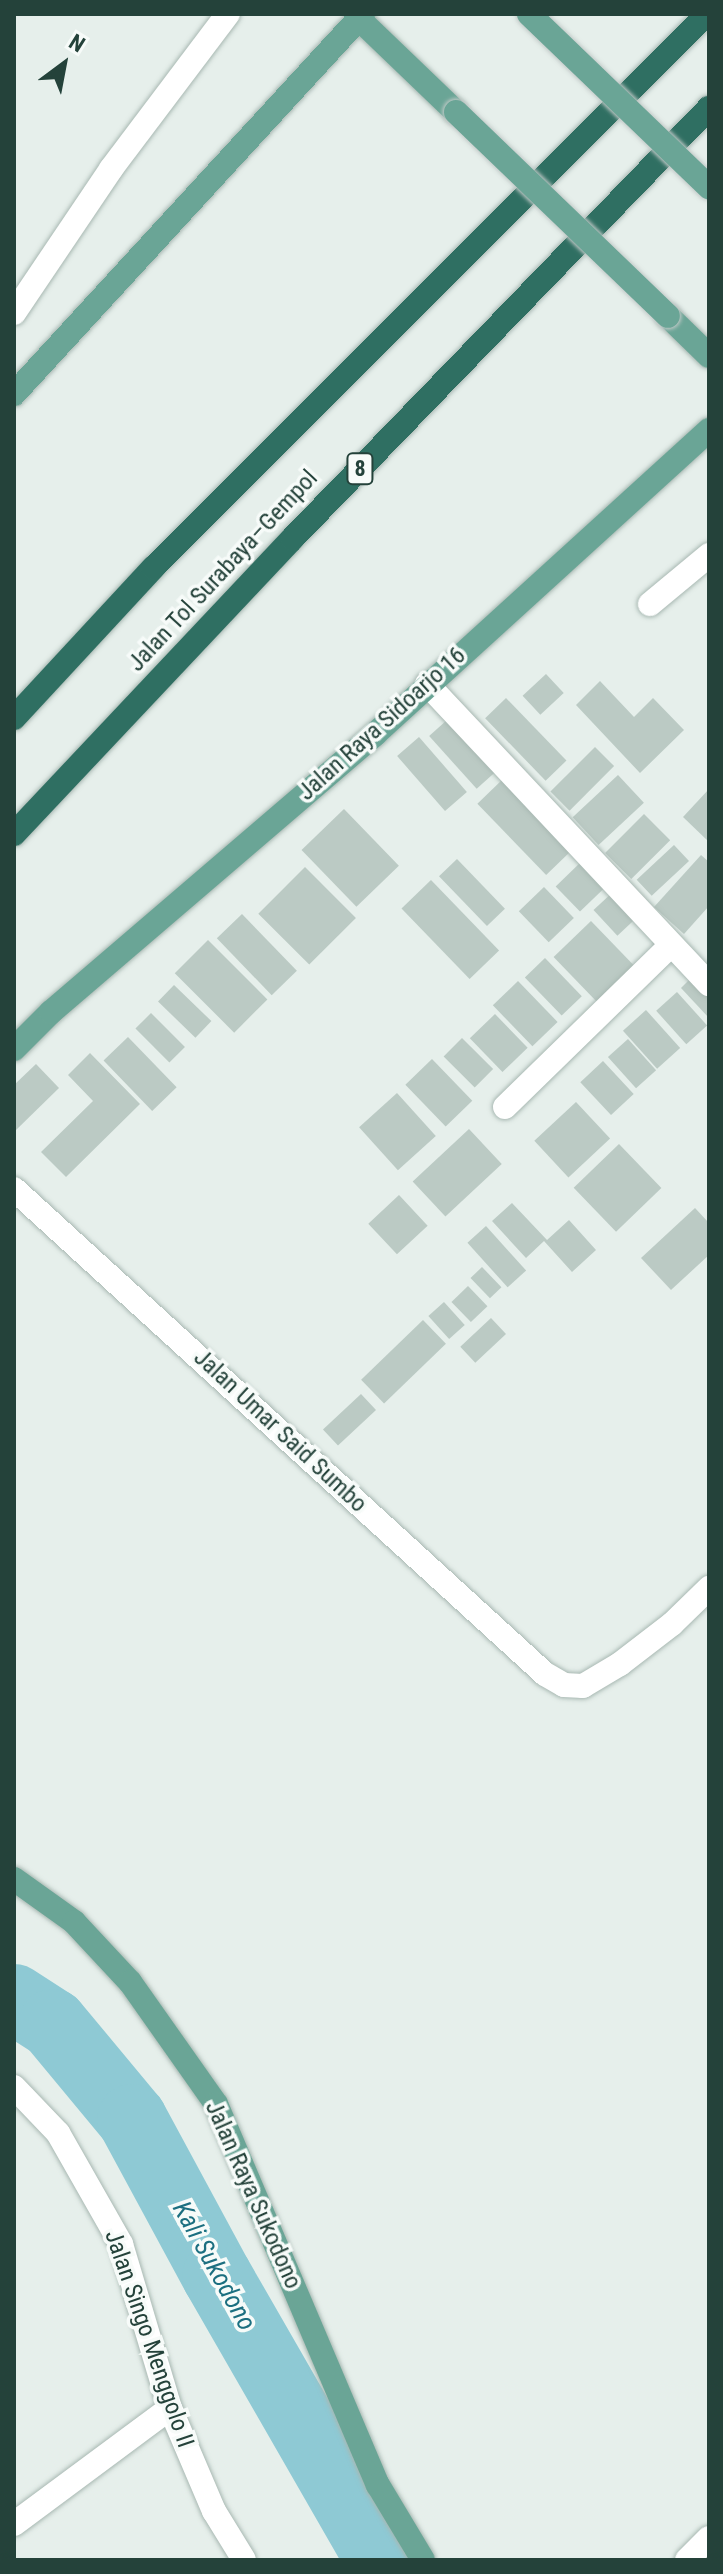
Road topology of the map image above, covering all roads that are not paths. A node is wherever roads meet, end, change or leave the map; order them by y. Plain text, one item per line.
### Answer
1 (228, 14) edge
2 (529, 14) edge
3 (707, 14) edge
4 (361, 16) edge
5 (709, 108) edge
6 (709, 187) edge
7 (14, 313) edge
8 (709, 356) edge
9 (14, 394) edge
10 (709, 430) edge
11 (709, 555) edge
12 (650, 604) dead end
13 (427, 684) junction
14 (14, 718) edge
15 (14, 834) edge
16 (671, 945) junction
17 (709, 984) edge
18 (14, 1049) edge
19 (505, 1107) dead end
20 (14, 1189) edge
21 (709, 1588) edge
22 (14, 1879) edge
23 (14, 2087) edge
24 (170, 2408) junction
25 (14, 2524) edge
26 (709, 2538) edge
27 (244, 2560) edge
28 (423, 2560) edge
29 (687, 2560) edge

1 - 7 street
2 - 6 main road, bridge
3 - 14 highway, Jalan Tol Surabaya–Gempol
4 - 8 main road, bridge
4 - 9 main road
5 - 15 highway, Jalan Tol Surabaya–Gempol / 8
10 - 13 main road, Jalan Raya Sidoarjo 16
11 - 12 street
13 - 16 street
13 - 18 main road, Jalan Raya Sidoarjo 16
16 - 17 street
16 - 19 street
20 - 21 street, Jalan Umar Said Sumbo
22 - 28 main road, Jalan Raya Sukodono
23 - 24 street, Jalan Singo Menggolo II
24 - 25 street
24 - 27 street, Jalan Singo Menggolo II
26 - 29 street

